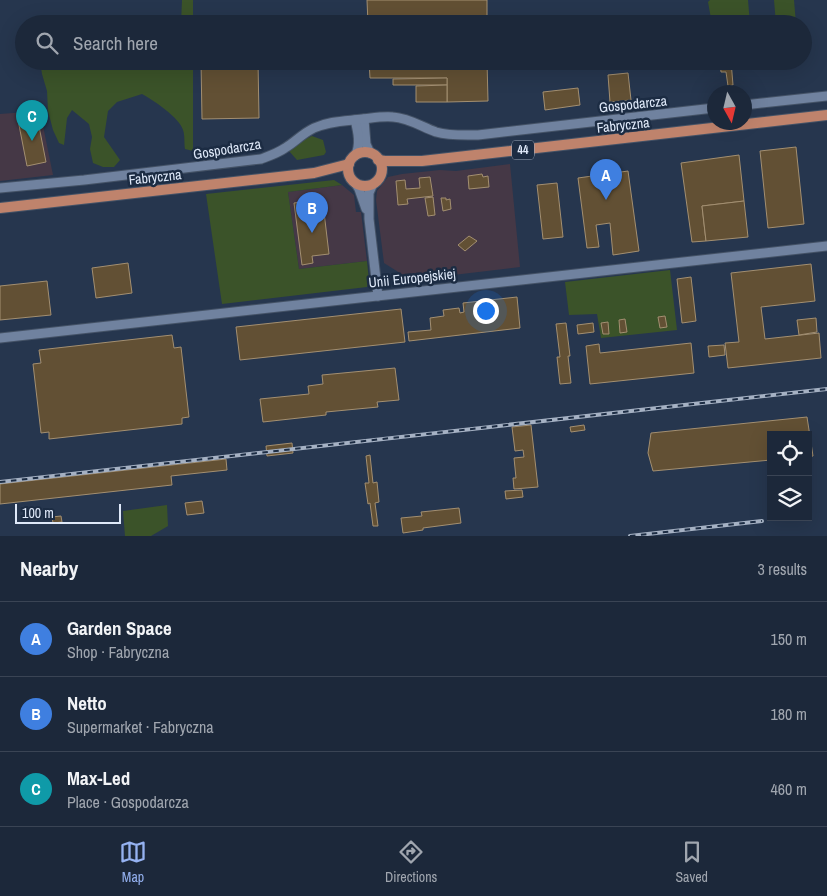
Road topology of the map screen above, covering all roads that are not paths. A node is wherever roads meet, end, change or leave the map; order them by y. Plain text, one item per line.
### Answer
1 (827, 96) edge
2 (752, 104) edge
3 (707, 109) edge
4 (827, 115) edge
5 (359, 120) junction
6 (374, 157) junction
7 (352, 160) junction
8 (422, 161) junction
9 (314, 173) junction
10 (381, 173) junction
11 (349, 176) junction
12 (356, 184) junction
13 (373, 184) junction
14 (0, 188) edge
15 (0, 208) edge
16 (369, 219) junction
17 (827, 246) edge
18 (378, 296) junction
19 (0, 338) edge

1 - 2 street
3 - 5 street, Gospodarcza
4 - 8 main road, Fabryczna / 44
5 - 6 street
5 - 7 street
5 - 14 street, Gospodarcza
6 - 7 main road, 44
6 - 8 main road, Fabryczna / 44
6 - 10 main road
7 - 9 main road, Fabryczna / 44
7 - 11 main road
8 - 10 main road, Fabryczna / 44
9 - 11 main road, Fabryczna / 44
9 - 15 main road, Fabryczna / 44
10 - 13 main road
11 - 12 main road
12 - 13 main road
12 - 16 street
13 - 16 street
16 - 18 street
17 - 18 street, Unii Europejskiej
18 - 19 street, Unii Europejskiej

